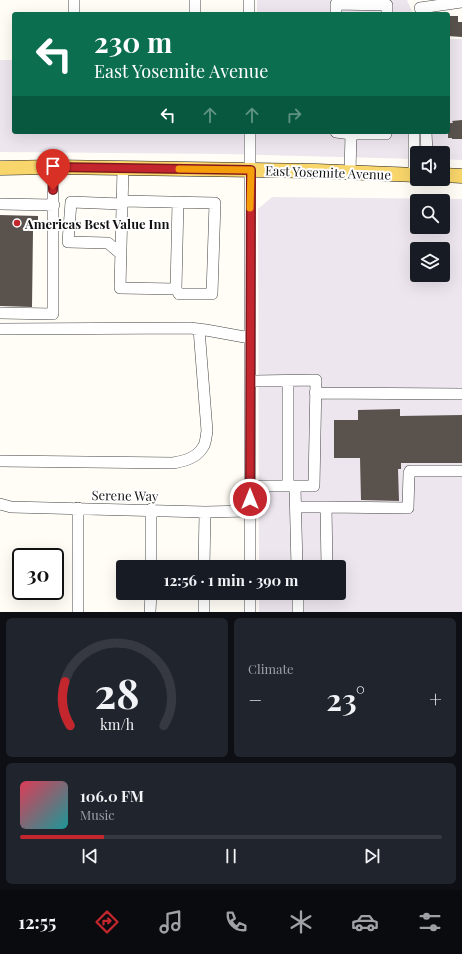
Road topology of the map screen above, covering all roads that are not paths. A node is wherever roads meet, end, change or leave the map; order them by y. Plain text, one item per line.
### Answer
1 (74, 0) edge
2 (195, 0) edge
3 (249, 0) edge
4 (462, 2) edge
5 (420, 9) edge
6 (74, 12) edge
7 (195, 12) edge
8 (249, 12) edge
9 (336, 12) edge
10 (387, 12) edge
11 (250, 134) edge
12 (351, 134) joint
13 (386, 134) edge
14 (414, 134) edge
15 (426, 134) edge
16 (415, 146) edge
17 (427, 146) edge
18 (53, 167) junction
19 (0, 168) edge
20 (123, 168) junction
21 (251, 170) junction
22 (350, 173) junction
23 (410, 175) edge
24 (450, 175) edge
25 (462, 176) edge
26 (122, 202) junction
27 (178, 202) junction
28 (0, 204) edge
29 (54, 205) junction
30 (121, 254) junction
31 (176, 289) junction
32 (0, 313) edge
33 (0, 329) edge
34 (199, 329) junction
35 (250, 338) junction
36 (288, 380) junction
37 (250, 381) junction
38 (316, 393) junction
39 (462, 394) edge
40 (0, 461) edge
41 (462, 471) edge
42 (250, 486) junction
43 (292, 487) junction
44 (0, 504) edge
45 (296, 507) junction
46 (326, 507) junction
47 (78, 508) junction
48 (151, 509) junction
49 (250, 511) junction
50 (205, 512) junction
51 (151, 560) edge
52 (204, 560) edge
53 (250, 560) edge
54 (297, 560) edge
55 (327, 560) edge
56 (151, 600) edge
57 (204, 600) edge
58 (250, 600) edge
59 (298, 600) edge
60 (78, 612) edge
61 (150, 612) edge
62 (204, 612) edge
63 (250, 612) edge
64 (298, 612) edge

1 - 6 street
2 - 7 street
3 - 8 street
4 - 5 street
9 - 10 street
11 - 21 street
12 - 13 street
12 - 22 street
14 - 16 street
15 - 17 street
18 - 19 main road, East Yosemite Avenue
18 - 20 main road, East Yosemite Avenue
18 - 29 street
20 - 21 main road, East Yosemite Avenue
20 - 26 street
21 - 22 main road, East Yosemite Avenue
21 - 35 street
22 - 23 main road, East Yosemite Avenue
24 - 25 main road
26 - 27 street
26 - 30 street
26 - 30 street
27 - 31 street
27 - 31 street
28 - 29 street
29 - 32 street
30 - 31 street
33 - 34 street
34 - 35 street
34 - 40 street
35 - 37 street
36 - 37 street
36 - 38 street
36 - 43 street
37 - 42 street
38 - 39 street
38 - 43 street
41 - 46 street
42 - 43 street
42 - 49 street
43 - 45 street
44 - 47 street, Serene Way
45 - 46 street
45 - 54 street
46 - 55 street
47 - 48 street, Serene Way
47 - 60 street
48 - 50 street, Serene Way
48 - 51 street
49 - 50 street, Serene Way
49 - 53 street
50 - 52 street
56 - 61 street
57 - 62 street
58 - 63 street
59 - 64 street

